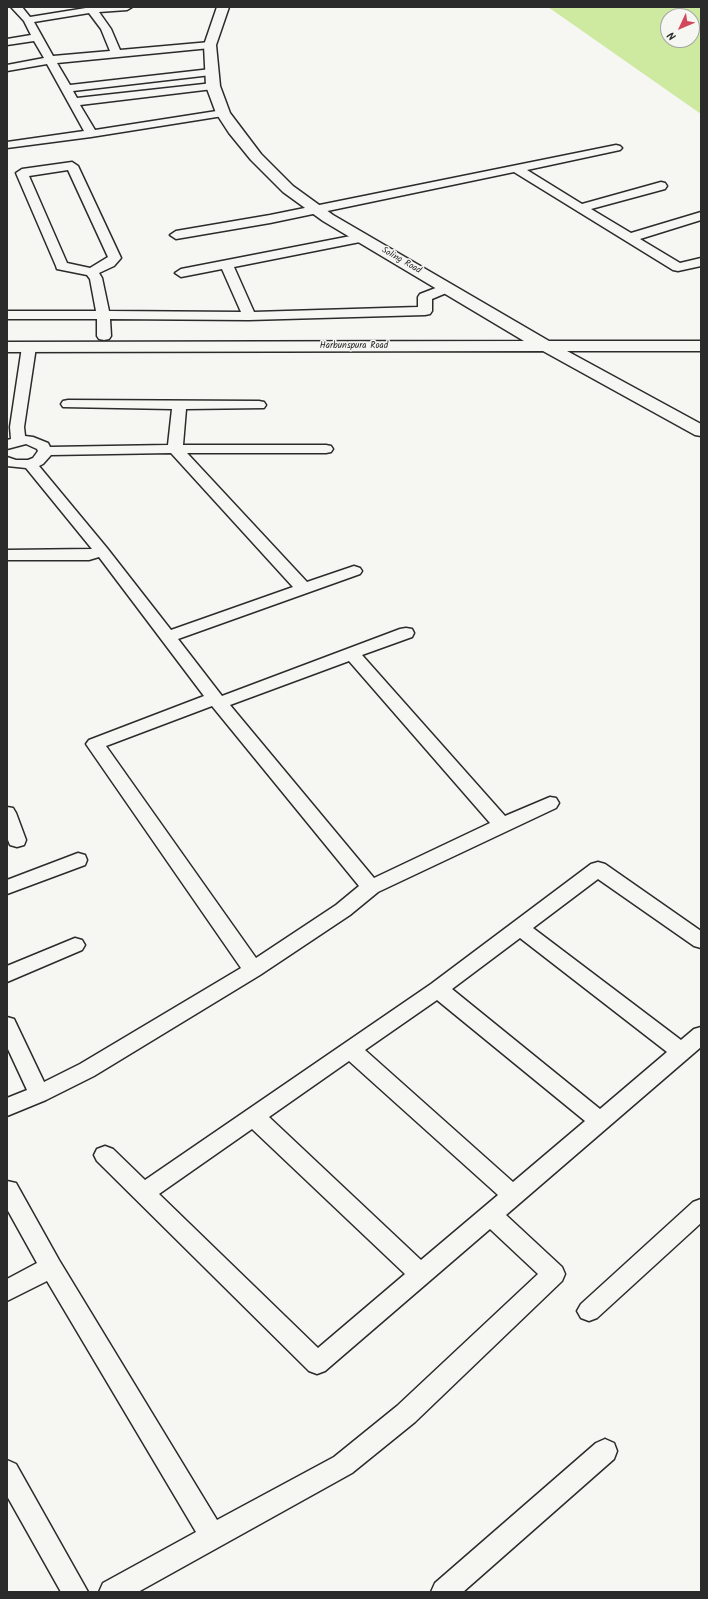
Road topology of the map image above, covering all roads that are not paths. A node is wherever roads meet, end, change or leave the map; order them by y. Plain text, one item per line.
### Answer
1 (127, 7) edge
2 (223, 7) edge
3 (79, 9) edge
4 (92, 10) junction
5 (22, 14) edge
6 (7, 16) edge
7 (37, 37) junction
8 (7, 42) edge
9 (210, 45) junction
10 (116, 53) junction
11 (50, 60) junction
12 (7, 68) edge
13 (212, 79) junction
14 (66, 89) junction
15 (73, 102) junction
16 (223, 113) junction
17 (91, 134) junction
18 (7, 145) edge
19 (616, 148) dead end
20 (517, 169) junction
21 (661, 186) dead end
22 (580, 208) junction
23 (314, 209) junction
24 (701, 216) edge
25 (176, 235) dead end
26 (361, 238) junction
27 (629, 238) junction
28 (701, 262) edge
29 (227, 265) junction
30 (91, 272) junction
31 (181, 273) dead end
32 (446, 288) junction
33 (7, 315) edge
34 (103, 315) junction
35 (249, 316) junction
36 (7, 336) edge
37 (104, 336) junction
38 (527, 336) junction
39 (701, 337) edge
40 (543, 345) junction
41 (701, 346) edge
42 (7, 347) edge
43 (29, 347) junction
44 (68, 404) dead end
45 (179, 405) junction
46 (259, 405) dead end
47 (701, 431) edge
48 (13, 443) edge
49 (175, 448) junction
50 (326, 449) dead end
51 (45, 451) junction
52 (14, 467) edge
53 (102, 550) junction
54 (7, 555) edge
55 (354, 571) dead end
56 (303, 588) junction
57 (406, 634) dead end
58 (169, 636) junction
59 (352, 654) junction
60 (217, 700) junction
61 (550, 803) dead end
62 (7, 813) edge
63 (502, 825) junction
64 (17, 840) dead end
65 (78, 860) dead end
66 (7, 887) edge
67 (371, 887) junction
68 (520, 928) junction
69 (701, 941) edge
70 (75, 945) dead end
71 (253, 970) junction
72 (7, 974) edge
73 (438, 989) junction
74 (7, 1025) edge
75 (701, 1035) edge
76 (351, 1050) junction
77 (681, 1052) junction
78 (39, 1094) junction
79 (7, 1107) edge
80 (253, 1116) junction
81 (600, 1120) junction
82 (105, 1155) dead end
83 (8, 1190) edge
84 (144, 1192) junction
85 (512, 1196) junction
86 (701, 1209) edge
87 (490, 1215) junction
88 (51, 1267) junction
89 (421, 1274) junction
90 (7, 1291) edge
91 (589, 1311) dead end
92 (606, 1451) dead end
93 (7, 1472) edge
94 (213, 1537) junction
95 (75, 1592) edge
96 (112, 1592) edge
97 (444, 1592) edge

1 - 4 street
2 - 9 main road, Soling Road
3 - 4 street
3 - 5 street
4 - 10 street
5 - 6 street
5 - 7 street
7 - 8 street
7 - 11 street
9 - 10 street
9 - 13 main road, Soling Road
10 - 11 street
11 - 12 street
11 - 14 street
13 - 14 street
13 - 15 street
13 - 16 main road, Soling Road
14 - 15 street
15 - 17 street
16 - 17 street
16 - 23 main road, Soling Road
17 - 18 street
19 - 20 street
20 - 22 street
20 - 23 street
21 - 22 street
22 - 27 street
23 - 25 street
23 - 26 main road, Soling Road
24 - 27 street
26 - 29 street
26 - 32 main road, Soling Road
27 - 28 street
29 - 31 street
29 - 35 street
30 - 30 street
30 - 34 street
32 - 35 street
32 - 38 main road, Soling Road
33 - 34 street
34 - 35 street
34 - 37 street
36 - 37 main road, Harbunspura Road
37 - 38 main road, Harbunspura Road
38 - 39 main road, Harbunspura Road
38 - 40 main road, Soling Road
40 - 41 main road, Harbunspura Road
40 - 43 main road, Harbunspura Road
40 - 47 main road, Soling Road
42 - 43 main road, Harbunspura Road
43 - 48 street
44 - 45 street
45 - 46 street
45 - 49 street
48 - 51 street
49 - 50 street
49 - 51 street
49 - 56 street
51 - 52 street
52 - 53 street
53 - 54 street
53 - 58 street
55 - 56 street
56 - 58 street
57 - 59 street
58 - 60 street
59 - 60 street
59 - 63 street
60 - 67 street
60 - 71 street
61 - 63 street
62 - 64 street
63 - 67 street
65 - 66 street
67 - 71 street
68 - 69 street
68 - 73 street
68 - 77 street
70 - 72 street
71 - 78 street
73 - 76 street
73 - 81 street
74 - 78 street
75 - 77 street
76 - 80 street
76 - 85 street
77 - 81 street
78 - 79 street
80 - 84 street
80 - 89 street
81 - 85 street
82 - 84 street
83 - 88 street
84 - 89 street
85 - 87 street
86 - 91 street
87 - 89 street
87 - 94 street
88 - 90 street
88 - 94 street
92 - 97 street
93 - 95 street
94 - 96 street

